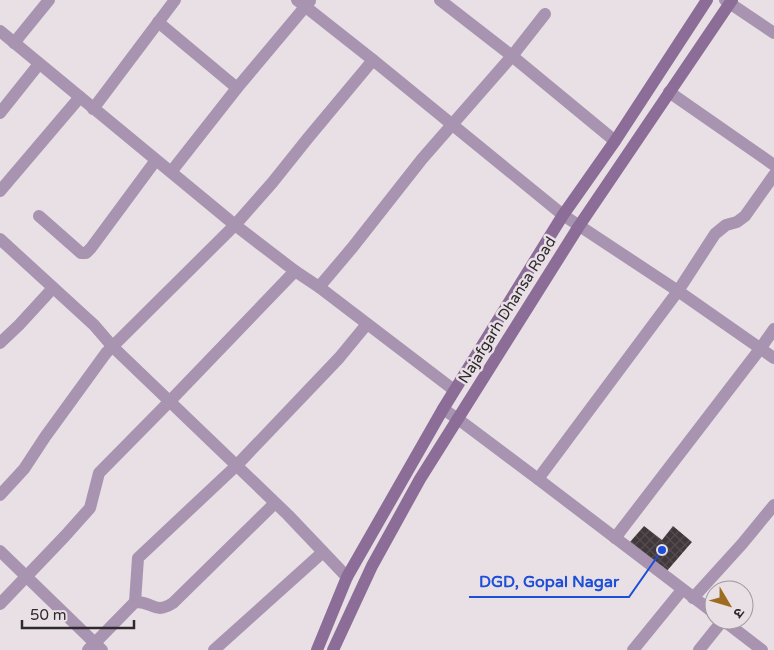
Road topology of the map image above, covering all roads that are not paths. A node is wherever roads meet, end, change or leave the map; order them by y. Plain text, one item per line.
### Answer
1 (49, 0) edge
2 (175, 0) edge
3 (440, 0) edge
4 (707, 0) edge
5 (729, 1) edge
6 (304, 2) edge
7 (545, 14) dead end
8 (158, 22) junction
9 (0, 31) edge
10 (774, 33) edge
11 (14, 43) junction
12 (512, 56) junction
13 (374, 60) junction
14 (39, 64) junction
15 (237, 88) junction
16 (670, 92) junction
17 (80, 98) junction
18 (93, 109) junction
19 (0, 113) edge
20 (451, 125) junction
21 (615, 141) junction
22 (156, 160) junction
23 (774, 166) edge
24 (171, 172) junction
25 (774, 175) edge
26 (0, 191) edge
27 (563, 215) junction
28 (39, 216) dead end
29 (234, 225) junction
30 (579, 226) junction
31 (0, 239) edge
32 (295, 271) junction
33 (319, 287) junction
34 (53, 288) junction
35 (678, 291) junction
36 (367, 324) junction
37 (774, 330) edge
38 (0, 343) edge
39 (113, 346) junction
40 (760, 349) junction
41 (774, 358) edge
42 (454, 390) junction
43 (170, 401) junction
44 (443, 409) junction
45 (458, 419) junction
46 (236, 466) junction
47 (538, 478) junction
48 (0, 495) edge
49 (275, 503) junction
50 (774, 505) edge
51 (615, 538) junction
52 (0, 551) edge
53 (323, 552) junction
54 (26, 576) junction
55 (347, 578) junction
56 (682, 590) junction
57 (693, 598) junction
58 (135, 602) junction
59 (0, 604) edge
60 (704, 606) edge
61 (715, 630) edge
62 (736, 630) edge
63 (318, 646) edge
64 (774, 646) edge
65 (95, 648) edge
66 (214, 650) edge
67 (334, 650) edge
68 (632, 650) edge
69 (699, 650) edge
70 (762, 650) edge
71 (771, 650) edge

1 - 11 street
2 - 8 street
3 - 12 street
4 - 21 main road, Najafgarh Dhansa Road
5 - 10 street
5 - 16 main road, Najafgarh Dhansa Road
6 - 13 street
6 - 15 street
7 - 12 street
8 - 15 street
8 - 18 street
9 - 11 street
11 - 14 street
12 - 20 street
12 - 21 street
13 - 20 street
13 - 29 street
14 - 17 street
14 - 19 street
15 - 24 street
16 - 23 street
16 - 30 main road, Najafgarh Dhansa Road
17 - 18 street
17 - 26 street
18 - 22 street
20 - 27 street
20 - 33 street
21 - 27 main road, Najafgarh Dhansa Road
22 - 24 street
22 - 28 street
24 - 29 street
25 - 35 street
27 - 30 street
27 - 42 main road, Najafgarh Dhansa Road
29 - 32 street
29 - 39 street
30 - 35 street
30 - 45 main road, Najafgarh Dhansa Road
31 - 34 street
32 - 33 street
32 - 43 street
33 - 36 street
34 - 38 street
34 - 39 street
35 - 40 street
35 - 47 street
36 - 42 street
36 - 46 street
37 - 40 street
39 - 43 street
39 - 48 street
40 - 41 street
40 - 51 street
42 - 44 main road, Najafgarh Dhansa Road
43 - 46 street
43 - 54 street
44 - 45 street
44 - 55 main road, Najafgarh Dhansa Road
45 - 47 street
45 - 67 main road, Najafgarh Dhansa Road
46 - 49 street
46 - 58 street
47 - 51 street
49 - 53 street
49 - 58 street
50 - 57 street
51 - 56 street
52 - 54 street
53 - 55 street
53 - 66 street
54 - 59 street
54 - 65 street
55 - 63 main road, Najafgarh Dhansa Road
56 - 57 street
56 - 68 street
57 - 60 street
58 - 65 street
61 - 69 street
62 - 70 street
63 - 67 street
64 - 71 street

